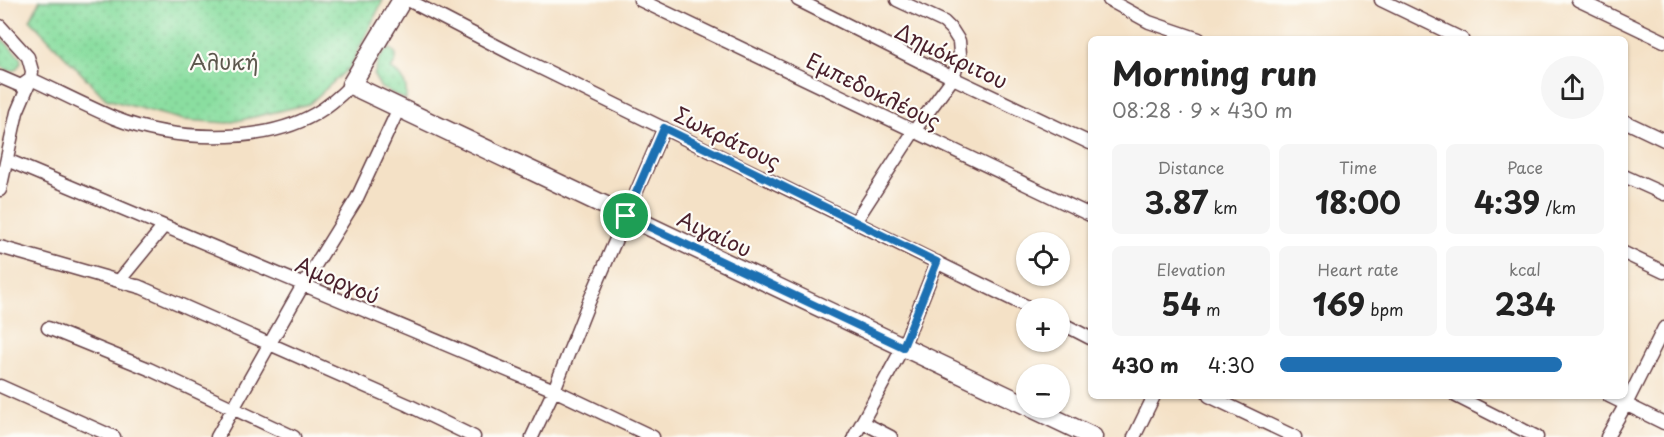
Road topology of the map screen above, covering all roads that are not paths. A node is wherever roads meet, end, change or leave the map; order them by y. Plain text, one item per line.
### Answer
1 (402, 0) edge
2 (408, 0) edge
3 (640, 0) edge
4 (798, 0) edge
5 (897, 0) edge
6 (1109, 0) edge
7 (1381, 0) edge
8 (1578, 0) edge
9 (0, 26) edge
10 (1190, 36) edge
11 (1456, 36) edge
12 (1664, 41) edge
13 (0, 77) edge
14 (952, 78) junction
15 (31, 79) junction
16 (351, 85) junction
17 (399, 108) junction
18 (1628, 123) edge
19 (664, 128) junction
20 (914, 131) junction
21 (1664, 140) edge
22 (1088, 142) edge
23 (7, 160) junction
24 (1628, 178) edge
25 (0, 190) edge
26 (1664, 195) edge
27 (1088, 214) edge
28 (626, 216) junction
29 (855, 222) junction
30 (164, 226) junction
31 (0, 247) edge
32 (1628, 255) edge
33 (937, 262) junction
34 (1664, 272) edge
35 (118, 280) junction
36 (303, 285) junction
37 (1016, 301) edge
38 (48, 328) dead end
39 (1070, 328) edge
40 (1664, 328) edge
41 (1088, 337) edge
42 (270, 346) junction
43 (903, 347) junction
44 (0, 386) edge
45 (554, 390) junction
46 (1153, 399) edge
47 (1215, 399) edge
48 (1462, 399) edge
49 (1615, 399) edge
50 (1016, 400) edge
51 (1626, 404) junction
52 (235, 408) junction
53 (1053, 418) edge
54 (862, 422) junction
55 (1664, 423) edge
56 (1090, 436) edge
57 (114, 437) edge
58 (217, 437) edge
59 (294, 437) edge
60 (474, 437) edge
61 (532, 437) edge
62 (653, 437) edge
63 (854, 437) edge
64 (891, 437) edge
65 (1134, 437) edge
66 (1295, 437) edge
67 (1537, 437) edge
68 (1607, 437) edge

1 - 16 main road
2 - 19 street, Σωκράτους
3 - 20 street, Εμπεδοκλέους
4 - 14 street, Δημόκριτου
5 - 14 street
6 - 10 street
7 - 11 street
8 - 12 street
9 - 15 street
13 - 15 street
14 - 20 street
14 - 22 street, Δημόκριτου
15 - 16 street
15 - 23 street
16 - 17 main road, Αιγαίου
17 - 28 main road, Αιγαίου
17 - 36 street
18 - 21 street
19 - 28 street
19 - 29 street, Σωκράτους
20 - 27 street, Εμπεδοκλέους
20 - 29 street
23 - 25 street
23 - 30 street, Αμοργού
24 - 26 street
28 - 43 main road, Αιγαίου
28 - 45 street
29 - 33 street, Σωκράτους
30 - 35 street
30 - 36 street, Αμοργού
31 - 35 street
32 - 34 street
33 - 37 street, Σωκράτους
33 - 43 street
35 - 42 street
36 - 42 street
36 - 45 street, Αμοργού
38 - 52 street
39 - 41 street
40 - 51 street
42 - 52 street
42 - 60 street
43 - 50 main road, Αιγαίου
43 - 54 street
44 - 57 street
45 - 61 street
45 - 62 street, Αμοργού
46 - 65 street
47 - 66 street
48 - 67 street
49 - 51 street
51 - 55 street
51 - 68 street
52 - 58 street
52 - 59 street
53 - 56 main road
54 - 63 street
54 - 64 street

